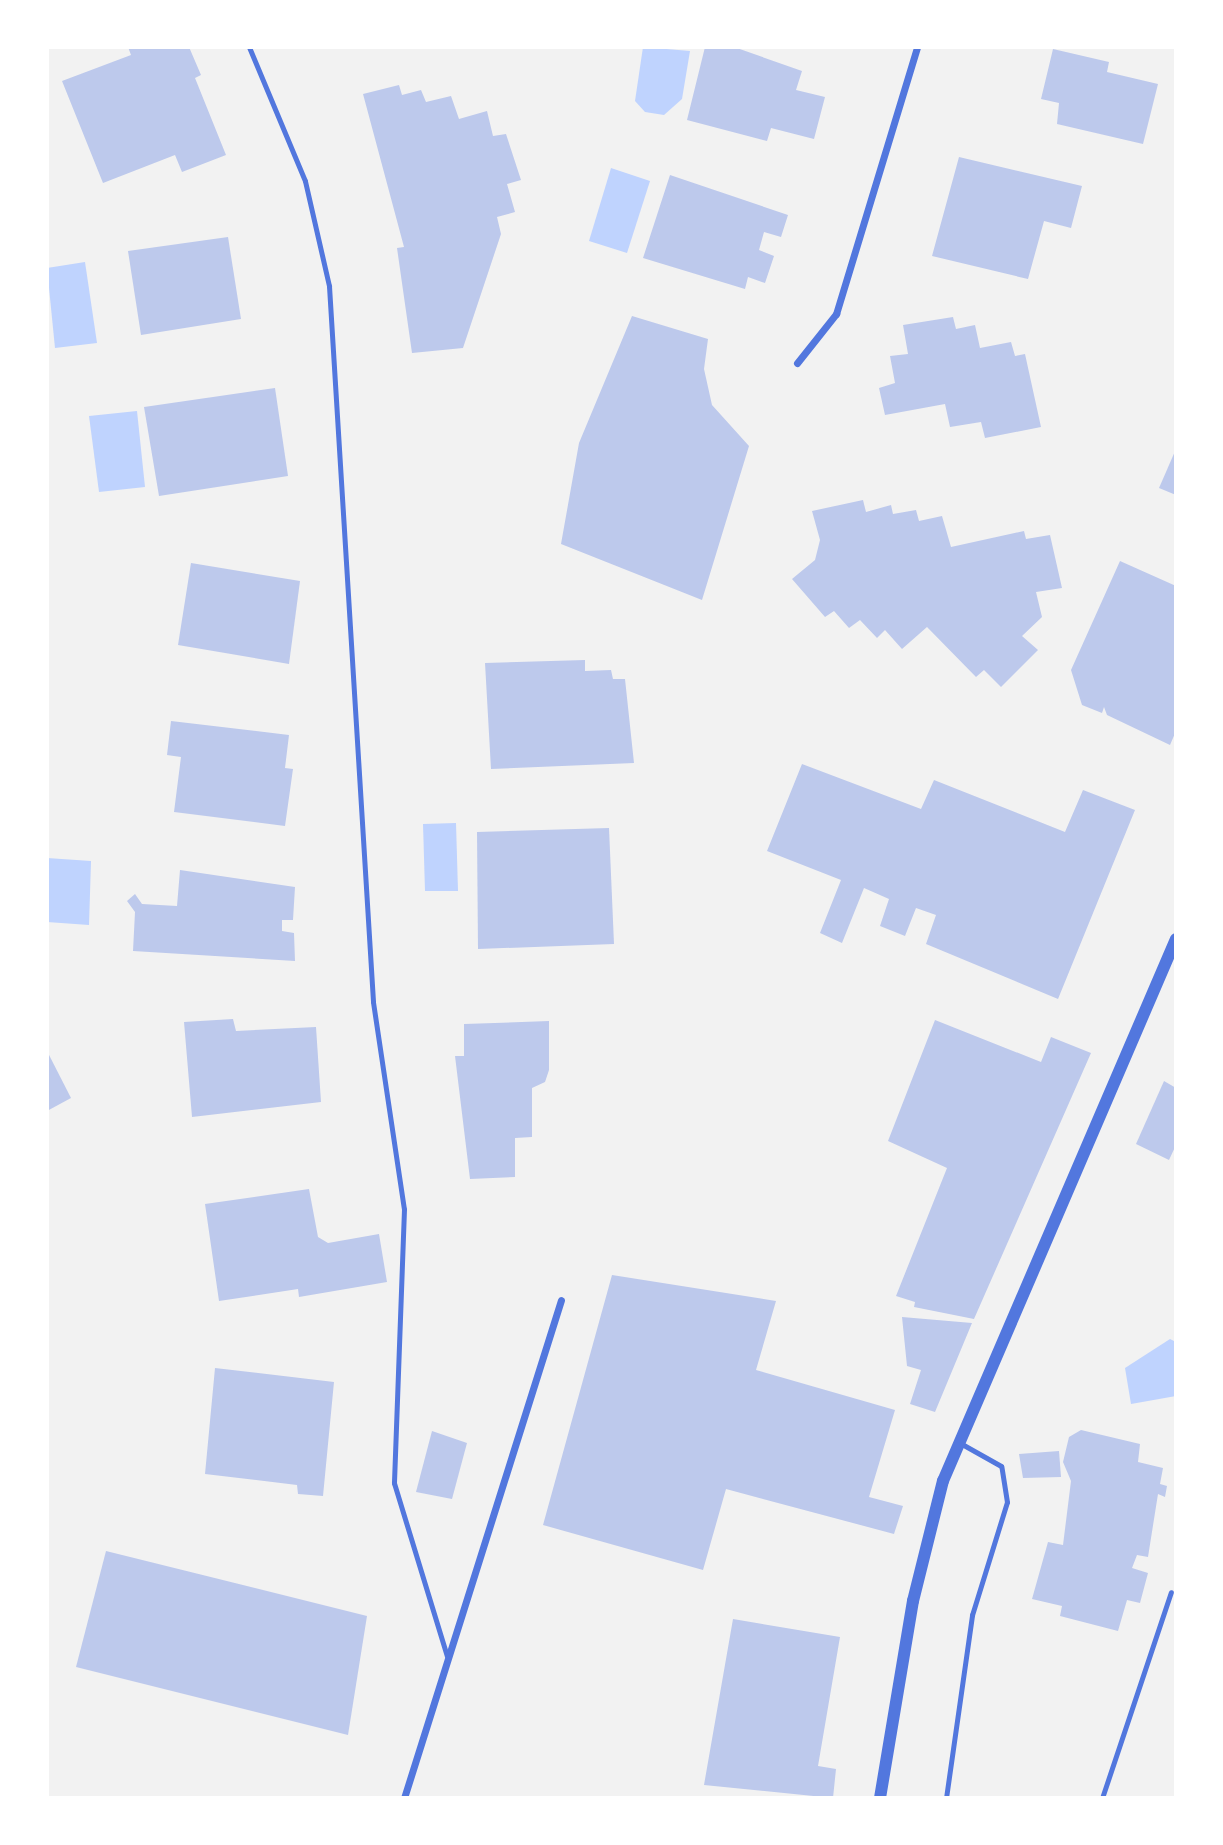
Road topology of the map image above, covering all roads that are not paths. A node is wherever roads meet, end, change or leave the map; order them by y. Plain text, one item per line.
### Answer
1 (249, 47) edge
2 (918, 47) edge
3 (797, 363) dead end
4 (1176, 939) edge
5 (561, 1300) dead end
6 (960, 1443) junction
7 (1171, 1592) dead end
8 (447, 1656) junction
9 (404, 1798) edge
10 (880, 1798) edge
11 (946, 1798) edge
12 (1102, 1798) edge

1 - 8 lane
2 - 3 street
4 - 6 street
5 - 8 street
6 - 10 street
6 - 11 lane
7 - 12 lane
8 - 9 street

